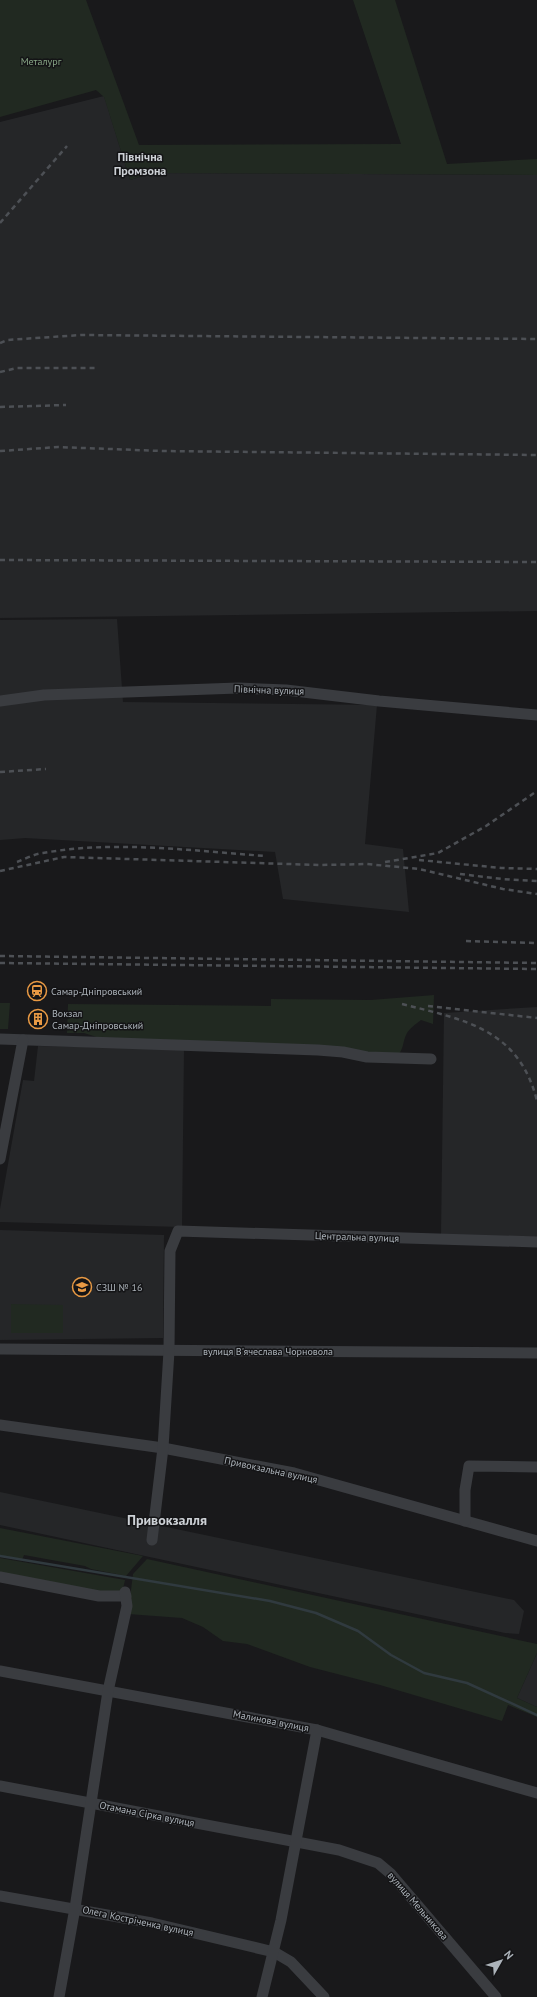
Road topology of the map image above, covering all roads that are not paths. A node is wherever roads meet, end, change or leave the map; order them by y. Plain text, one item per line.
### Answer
1 (0, 700) edge
2 (537, 715) edge
3 (0, 1039) edge
4 (23, 1040) junction
5 (431, 1058) dead end
6 (0, 1160) edge
7 (537, 1242) edge
8 (0, 1349) edge
9 (169, 1351) junction
10 (537, 1353) edge
11 (0, 1425) edge
12 (163, 1448) junction
13 (537, 1467) edge
14 (465, 1521) junction
15 (152, 1540) dead end
16 (537, 1541) edge
17 (0, 1577) edge
18 (0, 1671) edge
19 (108, 1691) junction
20 (317, 1730) junction
21 (0, 1786) edge
22 (537, 1793) edge
23 (91, 1804) junction
24 (295, 1842) junction
25 (0, 1896) edge
26 (75, 1908) junction
27 (274, 1952) junction
28 (59, 1997) edge
29 (262, 1997) edge
30 (324, 1997) edge
31 (496, 1997) edge

1 - 2 street, Північна вулиця
3 - 4 street
4 - 5 street
4 - 6 street
7 - 9 street, Центральна вулиця
8 - 9 street, вулиця В'ячеслава Чорновола
9 - 10 street, вулиця В'ячеслава Чорновола
9 - 12 street
11 - 12 street, Привокзальна вулиця
12 - 14 street, Привокзальна вулиця
12 - 15 street
13 - 14 street
14 - 16 street, Привокзальна вулиця
17 - 19 street
18 - 19 street, Малинова вулиця
19 - 20 street, Малинова вулиця
19 - 23 street
20 - 22 street, Малинова вулиця
20 - 24 street
21 - 23 street, Отамана Сірка вулиця
23 - 24 street, Отамана Сірка вулиця
23 - 26 street
24 - 27 street
24 - 31 street, вулиця Мельникова
25 - 26 street, Олега Костріченка вулиця
26 - 27 street, Олега Костріченка вулиця
26 - 28 street
27 - 29 street
27 - 30 street, Олега Костріченка вулиця

